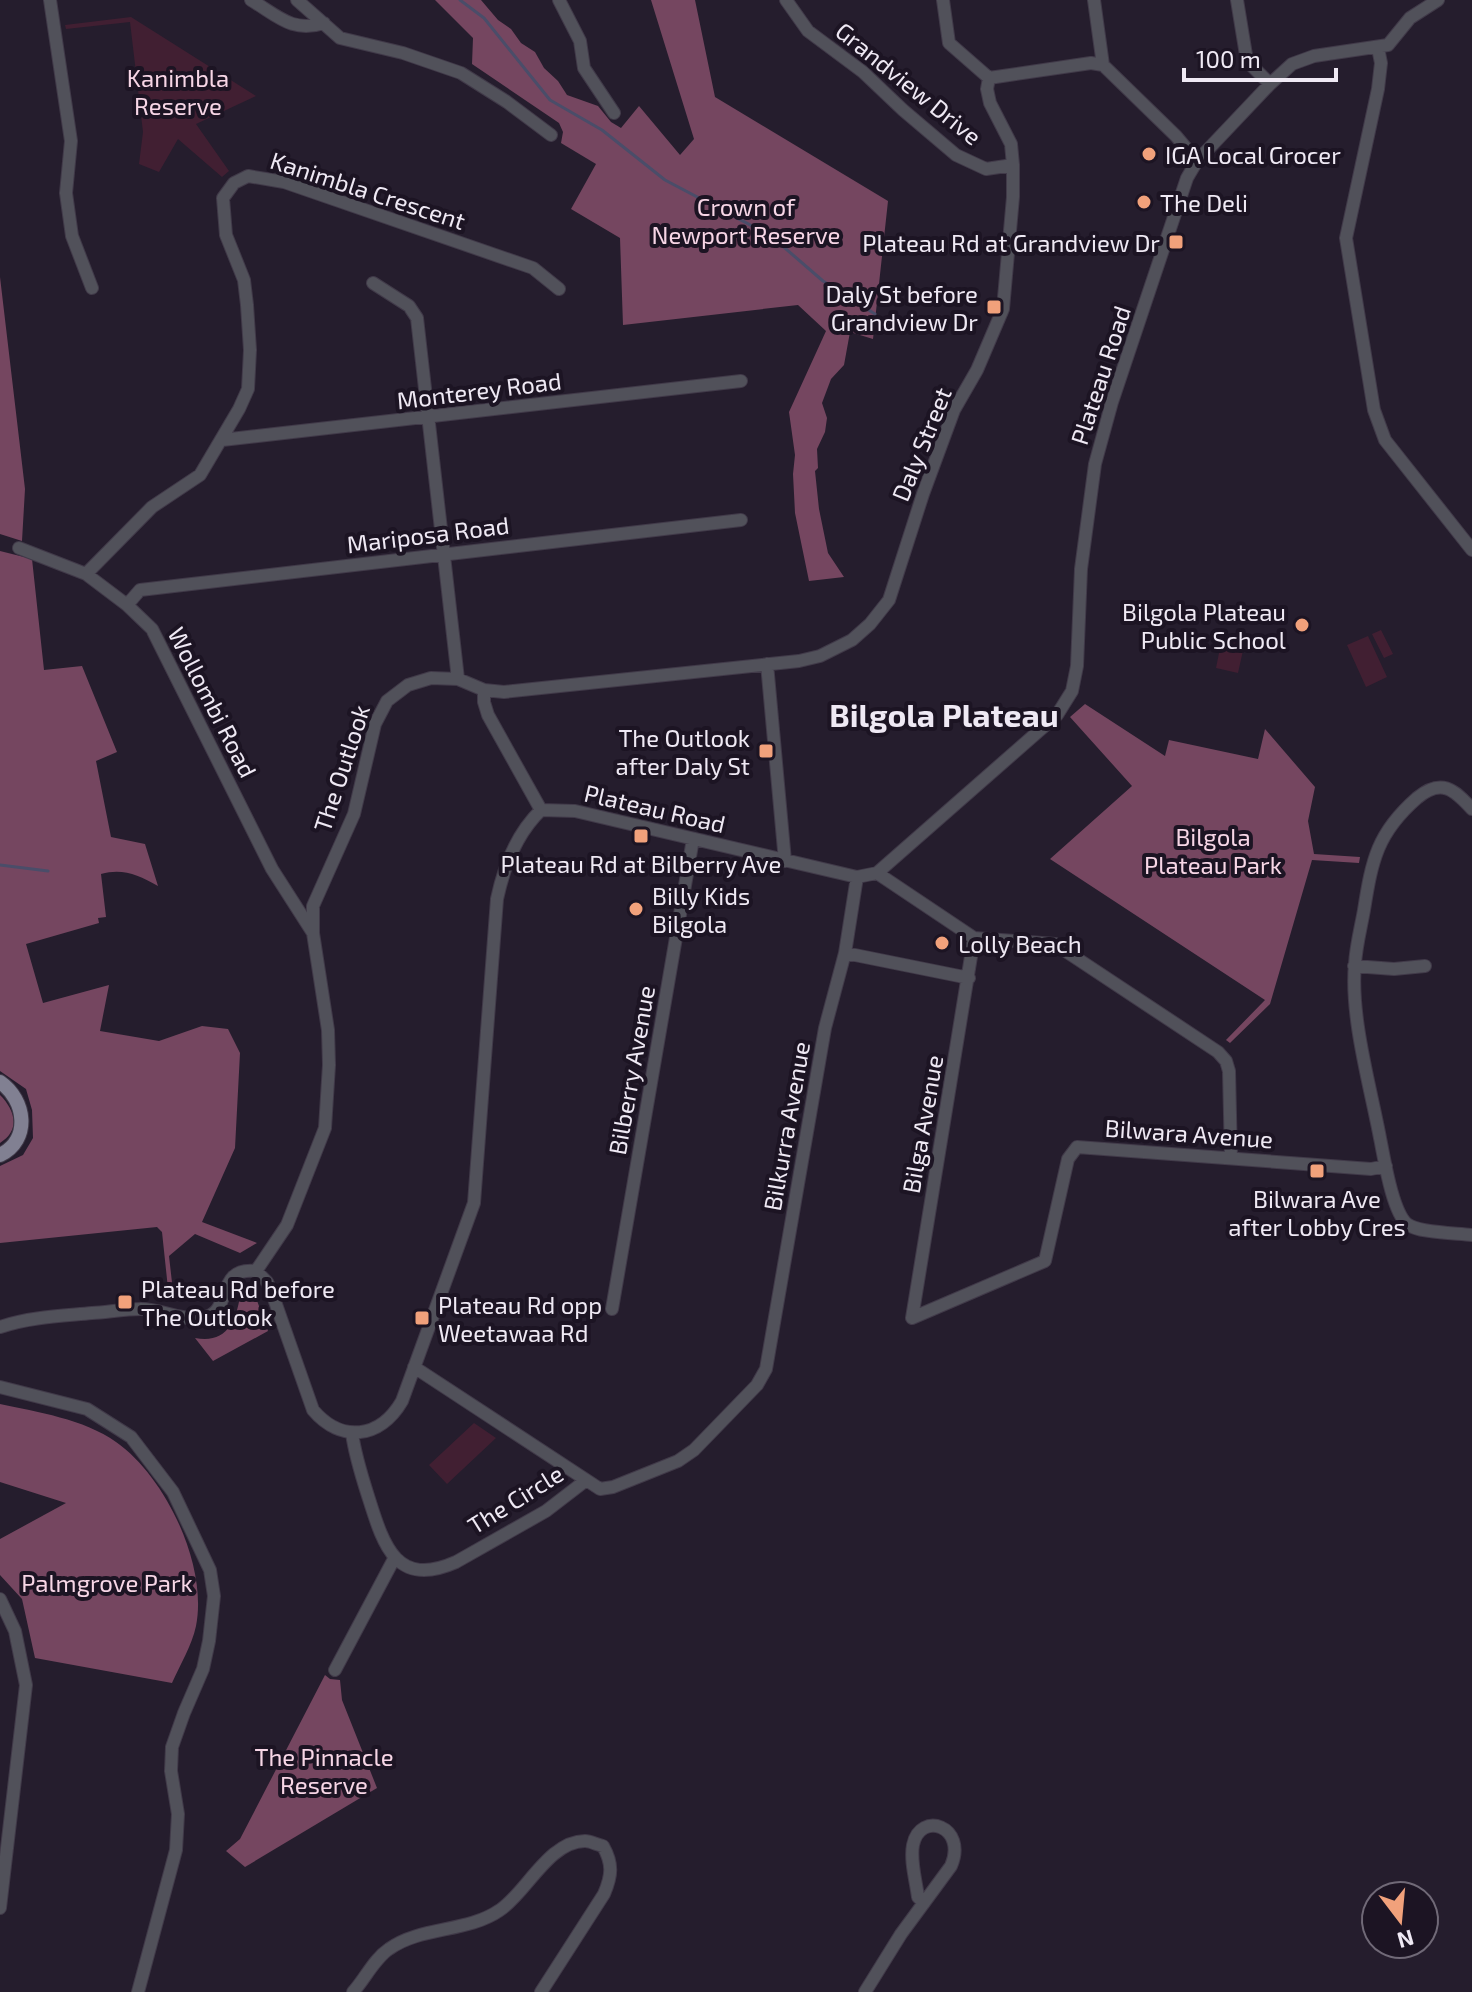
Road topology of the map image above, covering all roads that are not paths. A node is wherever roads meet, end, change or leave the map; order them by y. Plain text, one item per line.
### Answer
1 (50, 0) edge
2 (251, 0) edge
3 (297, 0) edge
4 (559, 0) edge
5 (786, 0) edge
6 (943, 0) edge
7 (1094, 0) edge
8 (1237, 0) edge
9 (1438, 0) edge
10 (324, 23) junction
11 (1378, 48) junction
12 (1103, 65) junction
13 (989, 78) junction
14 (1270, 84) junction
15 (614, 113) dead end
16 (551, 135) dead end
17 (1197, 161) junction
18 (1013, 165) junction
19 (373, 283) dead end
20 (92, 288) dead end
21 (559, 289) dead end
22 (741, 381) dead end
23 (429, 418) junction
24 (222, 440) junction
25 (741, 520) dead end
26 (19, 548) dead end
27 (1472, 550) edge
28 (444, 555) junction
29 (86, 574) junction
30 (127, 605) junction
31 (767, 664) junction
32 (458, 679) junction
33 (484, 690) junction
34 (1472, 809) edge
35 (541, 810) junction
36 (693, 839) junction
37 (785, 861) junction
38 (877, 873) junction
39 (857, 877) junction
40 (313, 933) junction
41 (974, 938) junction
42 (845, 953) junction
43 (1354, 966) junction
44 (1425, 966) dead end
45 (969, 978) junction
46 (0, 1082) edge
47 (0, 1155) edge
48 (1231, 1158) junction
49 (1386, 1166) junction
50 (1472, 1235) edge
51 (256, 1271) junction
52 (612, 1309) dead end
53 (912, 1318) joint
54 (0, 1327) edge
55 (414, 1367) junction
56 (759, 1382) joint
57 (0, 1387) edge
58 (352, 1433) junction
59 (585, 1481) junction
60 (395, 1557) junction
61 (0, 1599) edge
62 (335, 1670) dead end
63 (924, 1903) junction
64 (0, 1908) edge
65 (138, 1992) edge
66 (353, 1992) edge
67 (541, 1992) edge
68 (865, 1992) edge

1 - 20 street
2 - 10 street
3 - 10 street
4 - 15 street
5 - 18 street, Grandview Drive
6 - 13 street
7 - 12 street
8 - 14 street
9 - 11 street
10 - 16 street
11 - 14 street, Plateau Road
11 - 27 street
12 - 13 street
12 - 17 street
13 - 18 street, Grandview Drive
14 - 17 street, Plateau Road
17 - 38 street, Plateau Road
18 - 31 street, Daly Street
19 - 23 street
21 - 24 street, Kanimbla Crescent
22 - 23 street, Monterey Road
23 - 24 street, Monterey Road
23 - 28 street
24 - 29 street, Kanimbla Crescent
25 - 28 street, Mariposa Road
26 - 29 street, Wollombi Road
28 - 30 street, Mariposa Road
28 - 32 street
29 - 30 street, Wollombi Road
30 - 40 street, Wollombi Road
31 - 33 street, The Outlook
31 - 37 street
32 - 33 street, The Outlook
32 - 40 street, The Outlook
33 - 35 street
34 - 43 street
35 - 36 street, Plateau Road
35 - 55 street
36 - 37 street, Plateau Road
36 - 52 street, Bilberry Avenue
37 - 39 street, Plateau Road
38 - 39 street, Plateau Road
38 - 41 street
39 - 42 street, Bilkurra Avenue
40 - 51 street, The Outlook
41 - 45 street, Bilga Avenue
41 - 48 street
42 - 45 street
42 - 56 street, Bilkurra Avenue
43 - 44 street
43 - 49 street
45 - 53 street, Bilga Avenue
46 - 47 main road
48 - 49 street, Bilwara Avenue
48 - 53 street, Bilwara Avenue
49 - 50 street
51 - 54 street
51 - 58 street
55 - 58 street
55 - 59 street
56 - 59 street, The Circle
57 - 65 street
58 - 60 street
59 - 60 street, The Circle
60 - 62 street
61 - 64 street
63 - 63 street
63 - 68 street
66 - 67 street

